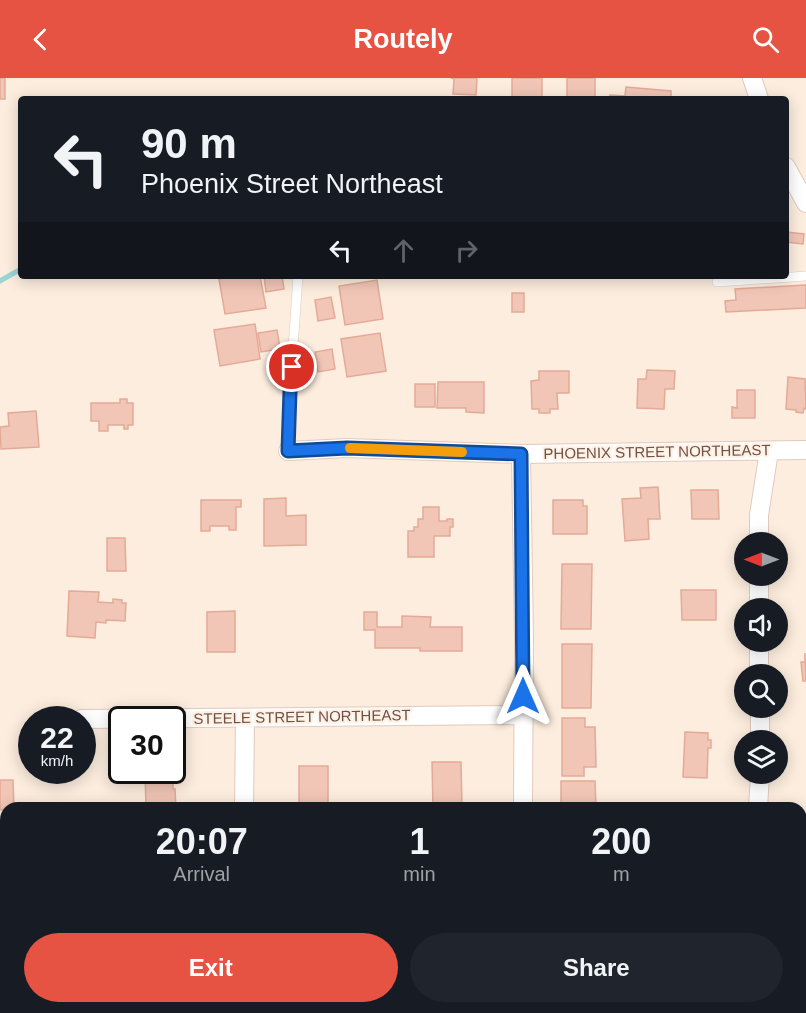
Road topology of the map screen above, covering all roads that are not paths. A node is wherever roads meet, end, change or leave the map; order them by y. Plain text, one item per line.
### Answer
1 (752, 78) edge
2 (758, 96) edge
3 (789, 172) edge
4 (806, 203) edge
5 (806, 276) edge
6 (789, 277) edge
7 (298, 279) edge
8 (762, 279) edge
9 (717, 282) dead end
10 (806, 450) edge
11 (288, 451) joint
12 (769, 451) junction
13 (521, 454) junction
14 (759, 532) edge
15 (523, 715) junction
16 (244, 718) junction
17 (96, 719) edge
18 (759, 784) edge
19 (244, 802) edge
20 (523, 802) edge
21 (758, 802) edge

1 - 2 street
3 - 4 street
5 - 6 lane
7 - 11 lane, PHOENIX STREET NORTHEAST
8 - 9 lane
10 - 12 street, PHOENIX STREET NORTHEAST
11 - 13 street, PHOENIX STREET NORTHEAST
12 - 13 street, PHOENIX STREET NORTHEAST
12 - 14 street
13 - 15 street
15 - 16 street, STEELE STREET NORTHEAST
15 - 20 street
16 - 17 street, STEELE STREET NORTHEAST
16 - 19 street
18 - 21 street

